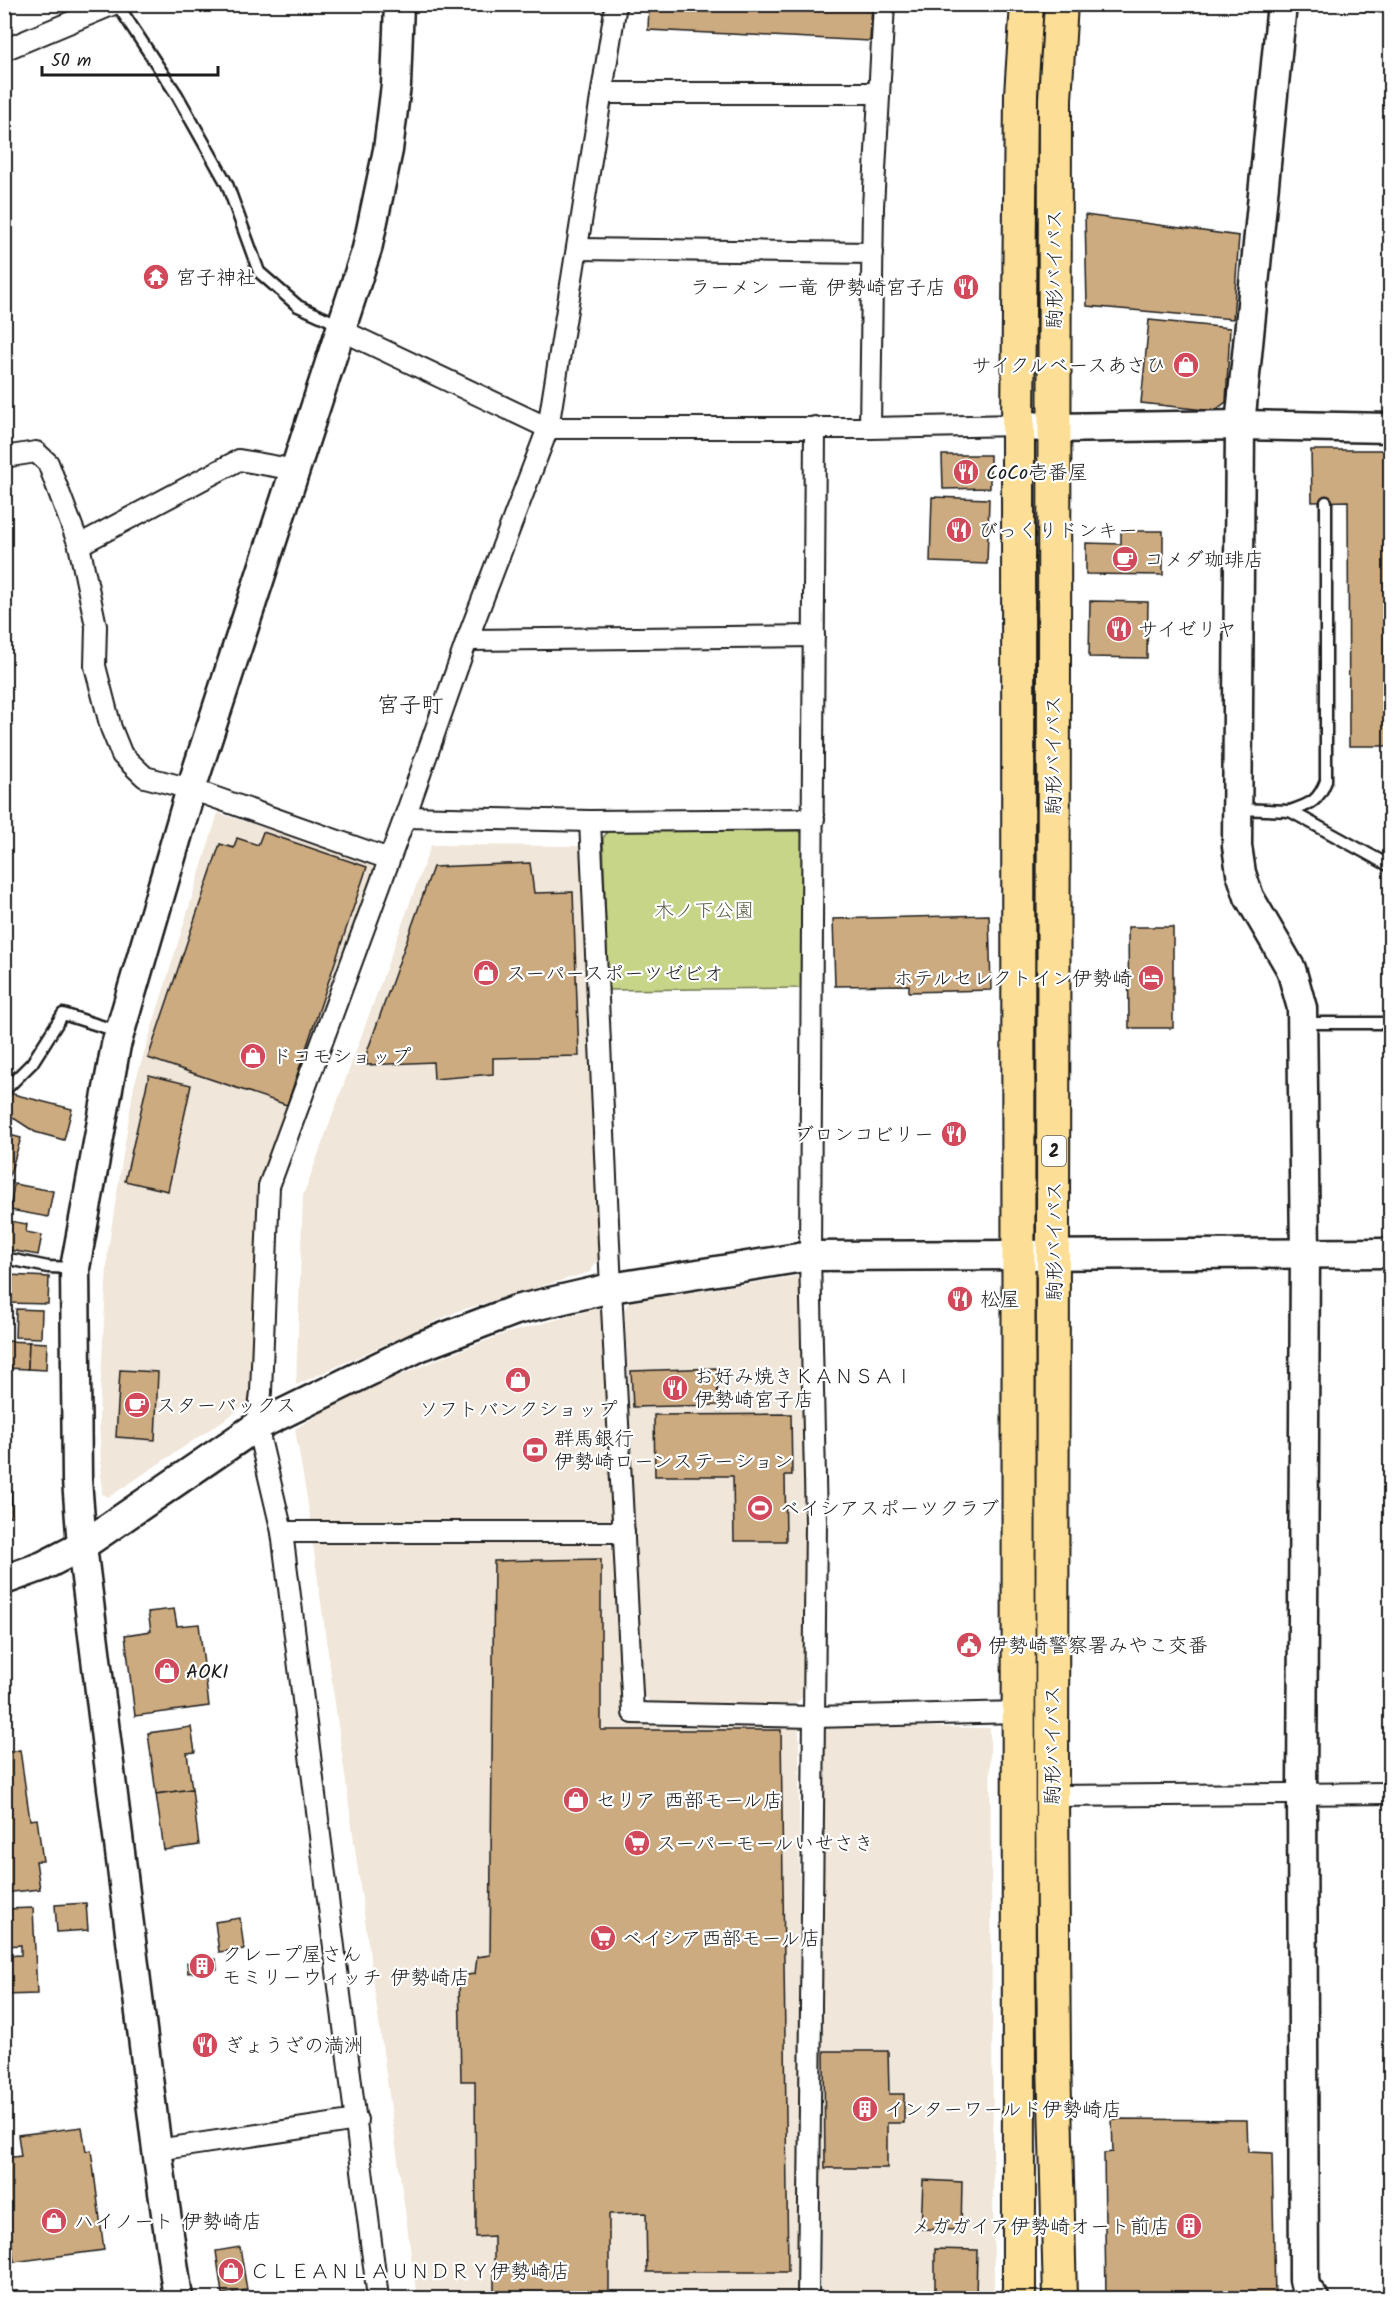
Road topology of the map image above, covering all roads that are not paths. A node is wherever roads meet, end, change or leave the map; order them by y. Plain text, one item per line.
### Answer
1 (116, 4) edge
2 (399, 4) edge
3 (616, 4) edge
4 (884, 4) edge
5 (1026, 4) edge
6 (1060, 4) edge
7 (1282, 4) edge
8 (1364, 4) edge
9 (1390, 7) edge
10 (4, 50) edge
11 (604, 93) junction
12 (879, 93) junction
13 (578, 249) junction
14 (873, 253) junction
15 (341, 330) junction
16 (1018, 425) junction
17 (1239, 425) junction
18 (815, 427) junction
19 (548, 428) junction
20 (870, 428) junction
21 (1053, 428) junction
22 (1390, 429) edge
23 (4, 458) edge
24 (296, 470) junction
25 (1326, 502) dead end
26 (79, 545) junction
27 (814, 636) junction
28 (467, 640) junction
29 (191, 789) junction
30 (1238, 809) junction
31 (1290, 811) junction
32 (405, 818) junction
33 (814, 819) junction
34 (590, 821) junction
35 (389, 859) junction
36 (1390, 866) edge
37 (1302, 1023) junction
38 (1390, 1023) edge
39 (120, 1032) junction
40 (4, 1091) edge
41 (1305, 1252) junction
42 (1390, 1252) edge
43 (1054, 1253) junction
44 (1017, 1255) junction
45 (810, 1256) junction
46 (4, 1258) edge
47 (75, 1268) junction
48 (611, 1288) junction
49 (257, 1426) junction
50 (282, 1533) junction
51 (624, 1533) junction
52 (82, 1546) junction
53 (4, 1580) edge
54 (1019, 1712) junction
55 (814, 1716) junction
56 (1390, 1793) edge
57 (1302, 1794) junction
58 (1052, 1796) junction
59 (357, 2120) junction
60 (157, 2150) junction
61 (178, 2298) edge
62 (378, 2298) edge
63 (808, 2298) edge
64 (1019, 2298) edge
65 (1060, 2298) edge
66 (1314, 2298) edge

1 - 10 street
1 - 15 lane
2 - 15 street
3 - 11 street
4 - 12 street
5 - 16 main road, 駒形バイパス / 2
6 - 21 main road, 駒形バイパス / 2
7 - 17 street
8 - 9 lane
11 - 12 street
11 - 13 street
12 - 14 street
13 - 14 street
13 - 19 street
14 - 20 street
15 - 19 street
15 - 24 street
16 - 20 street
16 - 21 street
16 - 44 main road, 駒形バイパス / 2
17 - 21 street
17 - 22 street
17 - 30 street
18 - 19 street
18 - 20 street
18 - 27 street
19 - 28 street
21 - 43 main road, 駒形バイパス / 2
23 - 26 street
24 - 26 street
24 - 29 street
25 - 31 lane
26 - 29 street
27 - 28 street
27 - 33 street
28 - 32 street
29 - 35 street
29 - 39 street
30 - 31 lane
30 - 37 street
31 - 36 lane
32 - 34 street
32 - 35 street
33 - 34 street
33 - 45 street
34 - 48 street
35 - 49 street
37 - 38 lane
37 - 41 street
39 - 40 lane
39 - 47 street
41 - 42 street
41 - 43 street
41 - 57 street
43 - 44 street
43 - 58 main road, 駒形バイパス / 2
44 - 45 street
44 - 54 main road, 駒形バイパス / 2
45 - 48 street
45 - 55 street
46 - 47 lane
47 - 52 street
48 - 49 street
48 - 51 street
49 - 50 street
49 - 52 street
50 - 51 street
50 - 59 street
51 - 55 street
52 - 53 street
52 - 60 street
54 - 55 street
54 - 64 main road, 駒形バイパス / 2
55 - 63 street
56 - 57 street
57 - 58 street
57 - 66 street
58 - 65 main road, 駒形バイパス / 2
59 - 60 street
59 - 62 street
60 - 61 street

